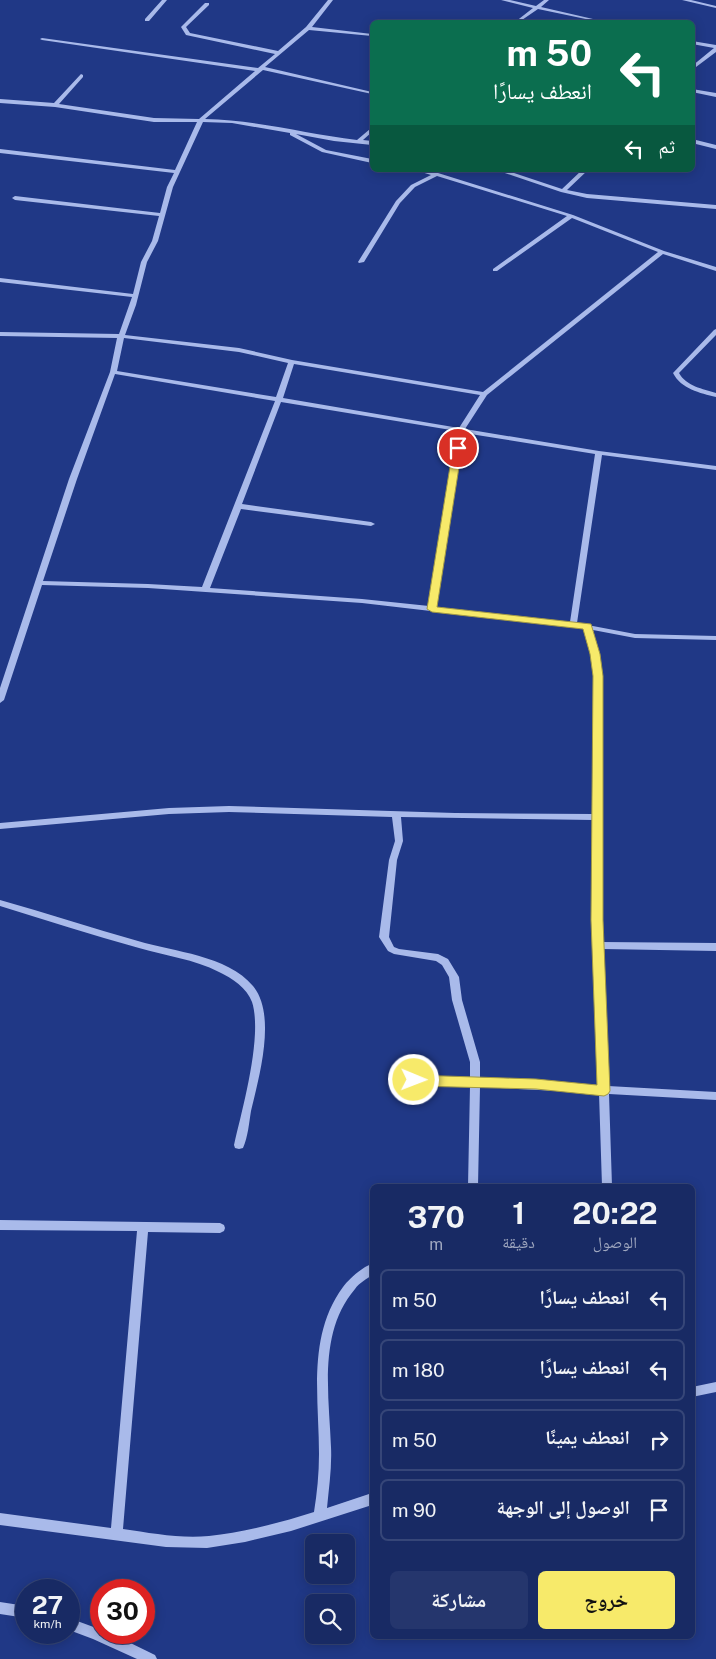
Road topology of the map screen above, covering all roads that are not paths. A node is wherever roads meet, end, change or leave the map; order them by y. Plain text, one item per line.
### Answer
1 (165, 0) edge
2 (330, 0) edge
3 (503, 0) edge
4 (547, 0) edge
5 (684, 0) edge
6 (207, 4) dead end
7 (716, 7) edge
8 (537, 8) junction
9 (147, 20) dead end
10 (519, 20) edge
11 (594, 20) edge
12 (308, 28) junction
13 (370, 35) edge
14 (42, 39) dead end
15 (695, 43) edge
16 (716, 48) edge
17 (279, 53) junction
18 (695, 66) edge
19 (260, 69) junction
20 (81, 76) dead end
21 (695, 91) edge
22 (370, 93) edge
23 (716, 95) edge
24 (0, 101) edge
25 (55, 105) junction
26 (201, 120) junction
27 (288, 132) junction
28 (370, 132) edge
29 (358, 142) junction
30 (695, 142) edge
31 (370, 143) edge
32 (716, 147) edge
33 (0, 151) edge
34 (370, 161) edge
35 (177, 172) junction
36 (427, 172) edge
37 (505, 172) edge
38 (583, 172) edge
39 (436, 174) junction
40 (563, 191) junction
41 (15, 198) dead end
42 (716, 208) edge
43 (162, 215) junction
44 (571, 216) junction
45 (662, 252) junction
46 (361, 262) dead end
47 (716, 268) edge
48 (495, 270) dead end
49 (0, 280) edge
50 (135, 296) junction
51 (716, 331) edge
52 (0, 334) edge
53 (121, 336) junction
54 (292, 362) junction
55 (113, 372) junction
56 (484, 394) junction
57 (716, 395) edge
58 (280, 400) junction
59 (461, 430) junction
60 (599, 452) junction
61 (716, 468) edge
62 (238, 506) junction
63 (371, 524) dead end
64 (39, 583) junction
65 (205, 590) junction
66 (432, 609) junction
67 (573, 625) junction
68 (588, 627) junction
69 (716, 638) edge
70 (0, 700) edge
71 (396, 814) junction
72 (597, 816) junction
73 (0, 826) edge
74 (0, 903) edge
75 (598, 945) junction
76 (716, 947) edge
77 (414, 1080) dead end
78 (475, 1081) junction
79 (604, 1091) junction
80 (716, 1096) edge
81 (239, 1145) dead end
82 (473, 1184) edge
83 (607, 1184) edge
84 (0, 1225) edge
85 (143, 1227) junction
86 (220, 1228) dead end
87 (370, 1271) edge
88 (716, 1387) edge
89 (695, 1391) edge
90 (370, 1500) edge
91 (320, 1516) junction
92 (0, 1519) edge
93 (117, 1534) junction
94 (0, 1608) edge
95 (15, 1610) edge
96 (80, 1628) edge
97 (151, 1659) edge

1 - 9 street
2 - 12 street
3 - 8 street
4 - 8 street
5 - 7 street
6 - 17 street
8 - 10 street
8 - 11 street
12 - 13 street
12 - 17 street
14 - 19 street
15 - 16 street
16 - 18 street
17 - 19 street
19 - 22 street
19 - 26 street
20 - 25 street
21 - 23 street
24 - 25 street
25 - 26 street
26 - 27 street
26 - 35 street
27 - 29 street
27 - 34 street
28 - 29 street
29 - 31 street
30 - 32 street
33 - 35 street
35 - 43 street
36 - 39 street
37 - 40 street
38 - 40 street
39 - 44 street
39 - 46 street
40 - 42 street
41 - 43 street
43 - 50 street
44 - 45 street
44 - 48 street
45 - 47 street
45 - 56 street
49 - 50 street
50 - 53 street
51 - 57 street
52 - 53 street
53 - 54 street
53 - 55 street
54 - 56 street
54 - 58 street
55 - 58 street
55 - 64 street
56 - 59 street
58 - 59 street
58 - 62 street
59 - 60 street
59 - 66 street
60 - 61 street
60 - 67 street
62 - 63 street
62 - 65 street
64 - 65 street
64 - 70 street
65 - 66 street
66 - 67 street
67 - 68 street
68 - 69 street
68 - 72 street
71 - 72 street
71 - 73 street
71 - 78 street
72 - 75 street
74 - 81 street
75 - 76 street
75 - 79 street
77 - 78 street
78 - 79 street
78 - 82 street
79 - 80 street
79 - 83 street
84 - 85 street
85 - 86 street
85 - 93 street
87 - 91 street
88 - 89 street
90 - 91 street
91 - 93 street
92 - 93 street
94 - 95 street
96 - 97 street

